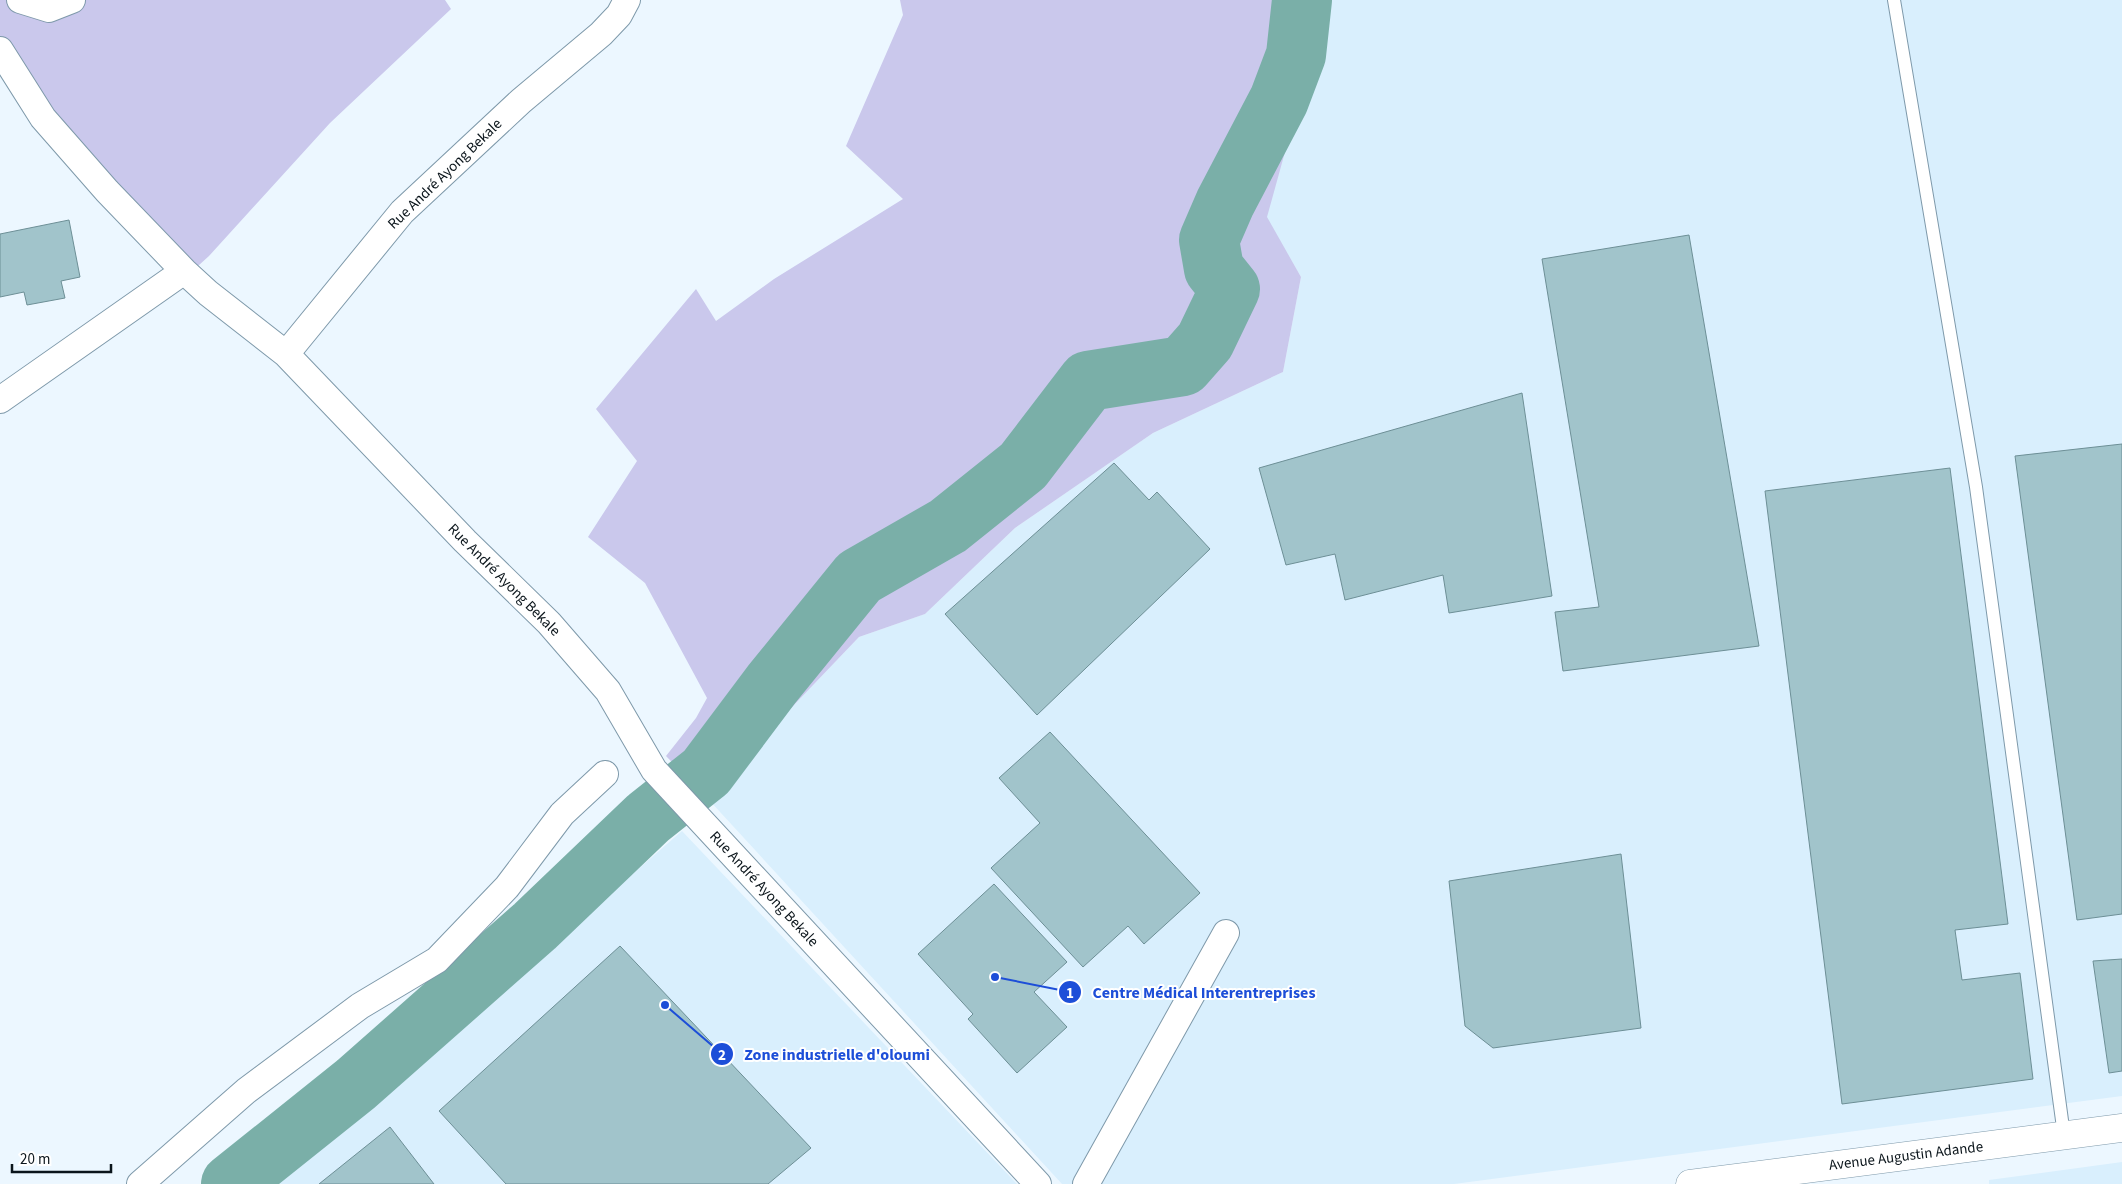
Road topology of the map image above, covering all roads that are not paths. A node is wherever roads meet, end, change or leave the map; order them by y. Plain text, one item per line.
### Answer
1 (20, 0) edge
2 (72, 0) edge
3 (627, 0) edge
4 (1894, 0) edge
5 (0, 50) edge
6 (184, 271) junction
7 (286, 354) junction
8 (0, 400) edge
9 (605, 774) dead end
10 (1226, 933) dead end
11 (2122, 1128) edge
12 (2064, 1135) junction
13 (1763, 1179) edge
14 (140, 1184) edge
15 (1038, 1184) edge
16 (1086, 1184) edge
17 (1690, 1184) edge

1 - 2 street
3 - 7 street, Rue André Ayong Bekale
4 - 12 lane
5 - 6 street
6 - 7 street
6 - 8 street
7 - 15 street, Rue André Ayong Bekale
9 - 14 street
10 - 16 street
11 - 12 street, Avenue Augustin Adande
12 - 13 street, Avenue Augustin Adande
13 - 17 street, Avenue Augustin Adande

